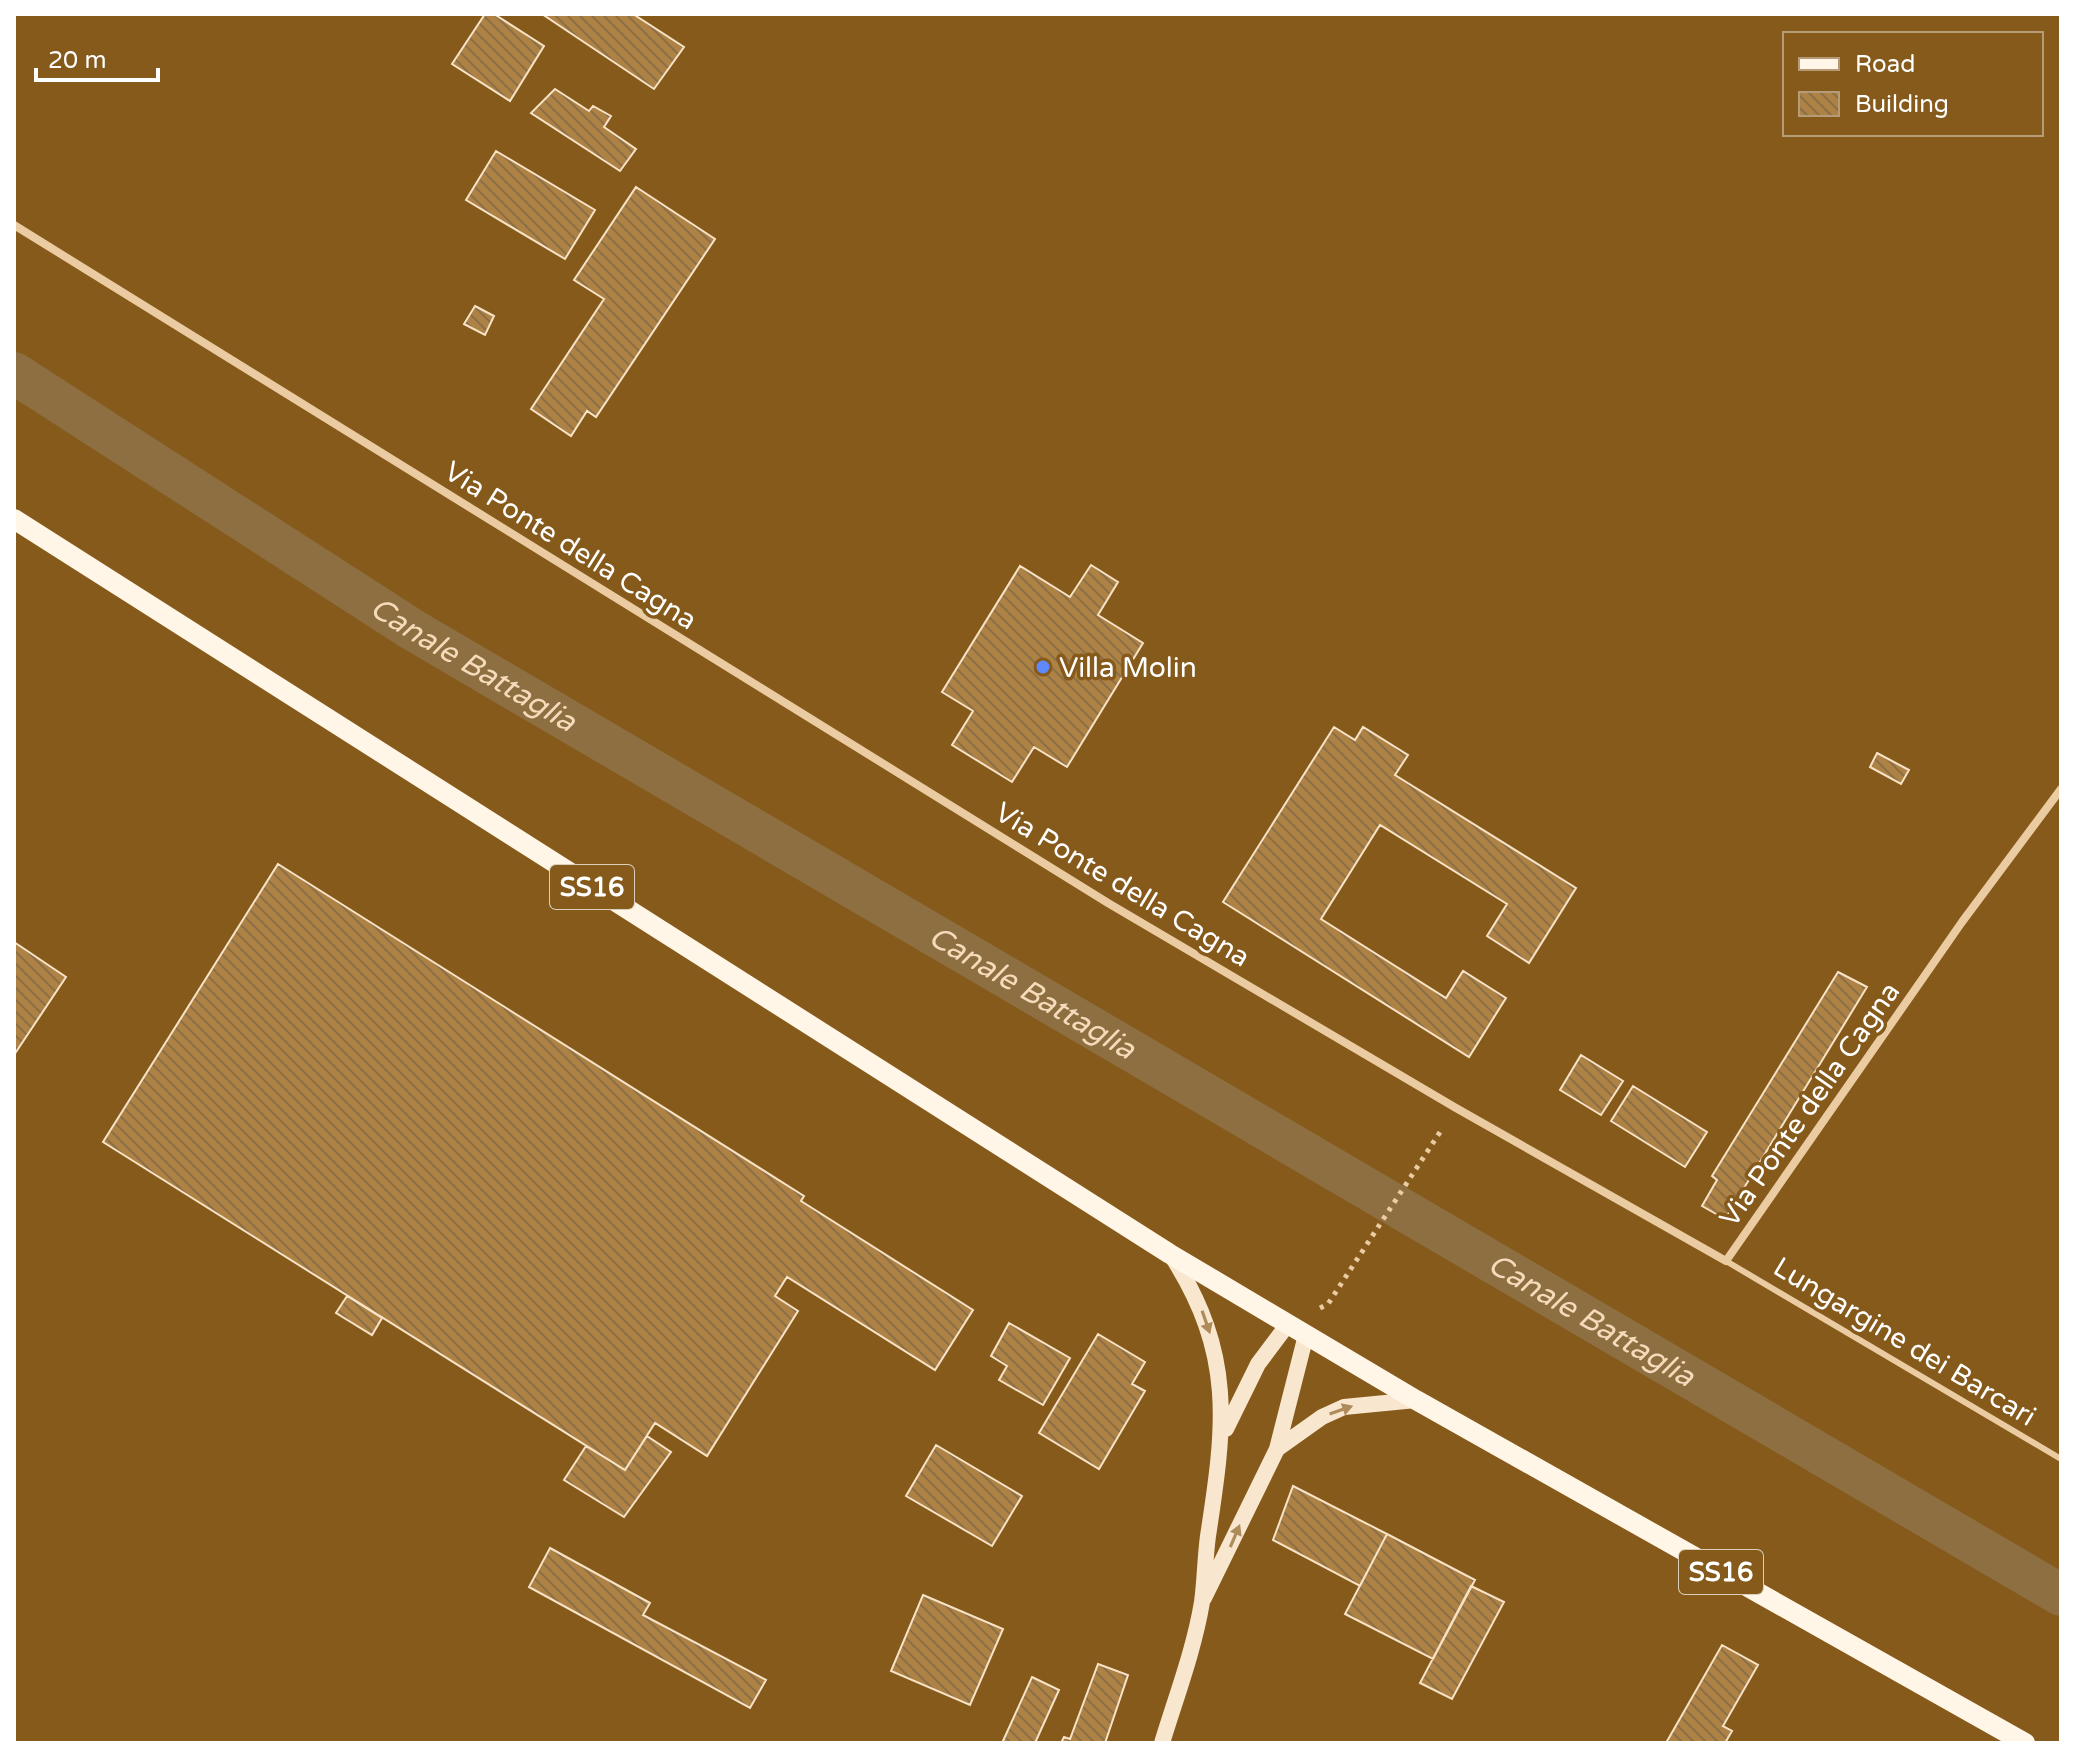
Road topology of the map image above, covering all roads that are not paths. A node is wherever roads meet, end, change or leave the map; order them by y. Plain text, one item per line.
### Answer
1 (14, 225) edge
2 (14, 519) edge
3 (2061, 789) edge
4 (1170, 1254) junction
5 (1726, 1261) junction
6 (1297, 1329) junction
7 (1416, 1400) junction
8 (1222, 1436) junction
9 (1277, 1449) junction
10 (2061, 1459) edge
11 (1202, 1603) junction
12 (1162, 1743) edge
13 (2025, 1743) edge

1 - 5 street, Via Ponte della Cagna
2 - 4 main road, SS16
3 - 5 street, Via Ponte della Cagna
4 - 6 main road, SS16
4 -> 8 street
5 - 10 lane, Lungargine dei Barcari
6 - 7 main road, SS16
6 - 8 street
6 - 9 street
9 -> 7 street
7 - 13 main road, SS16
8 - 11 street
11 -> 9 street
11 - 12 street

